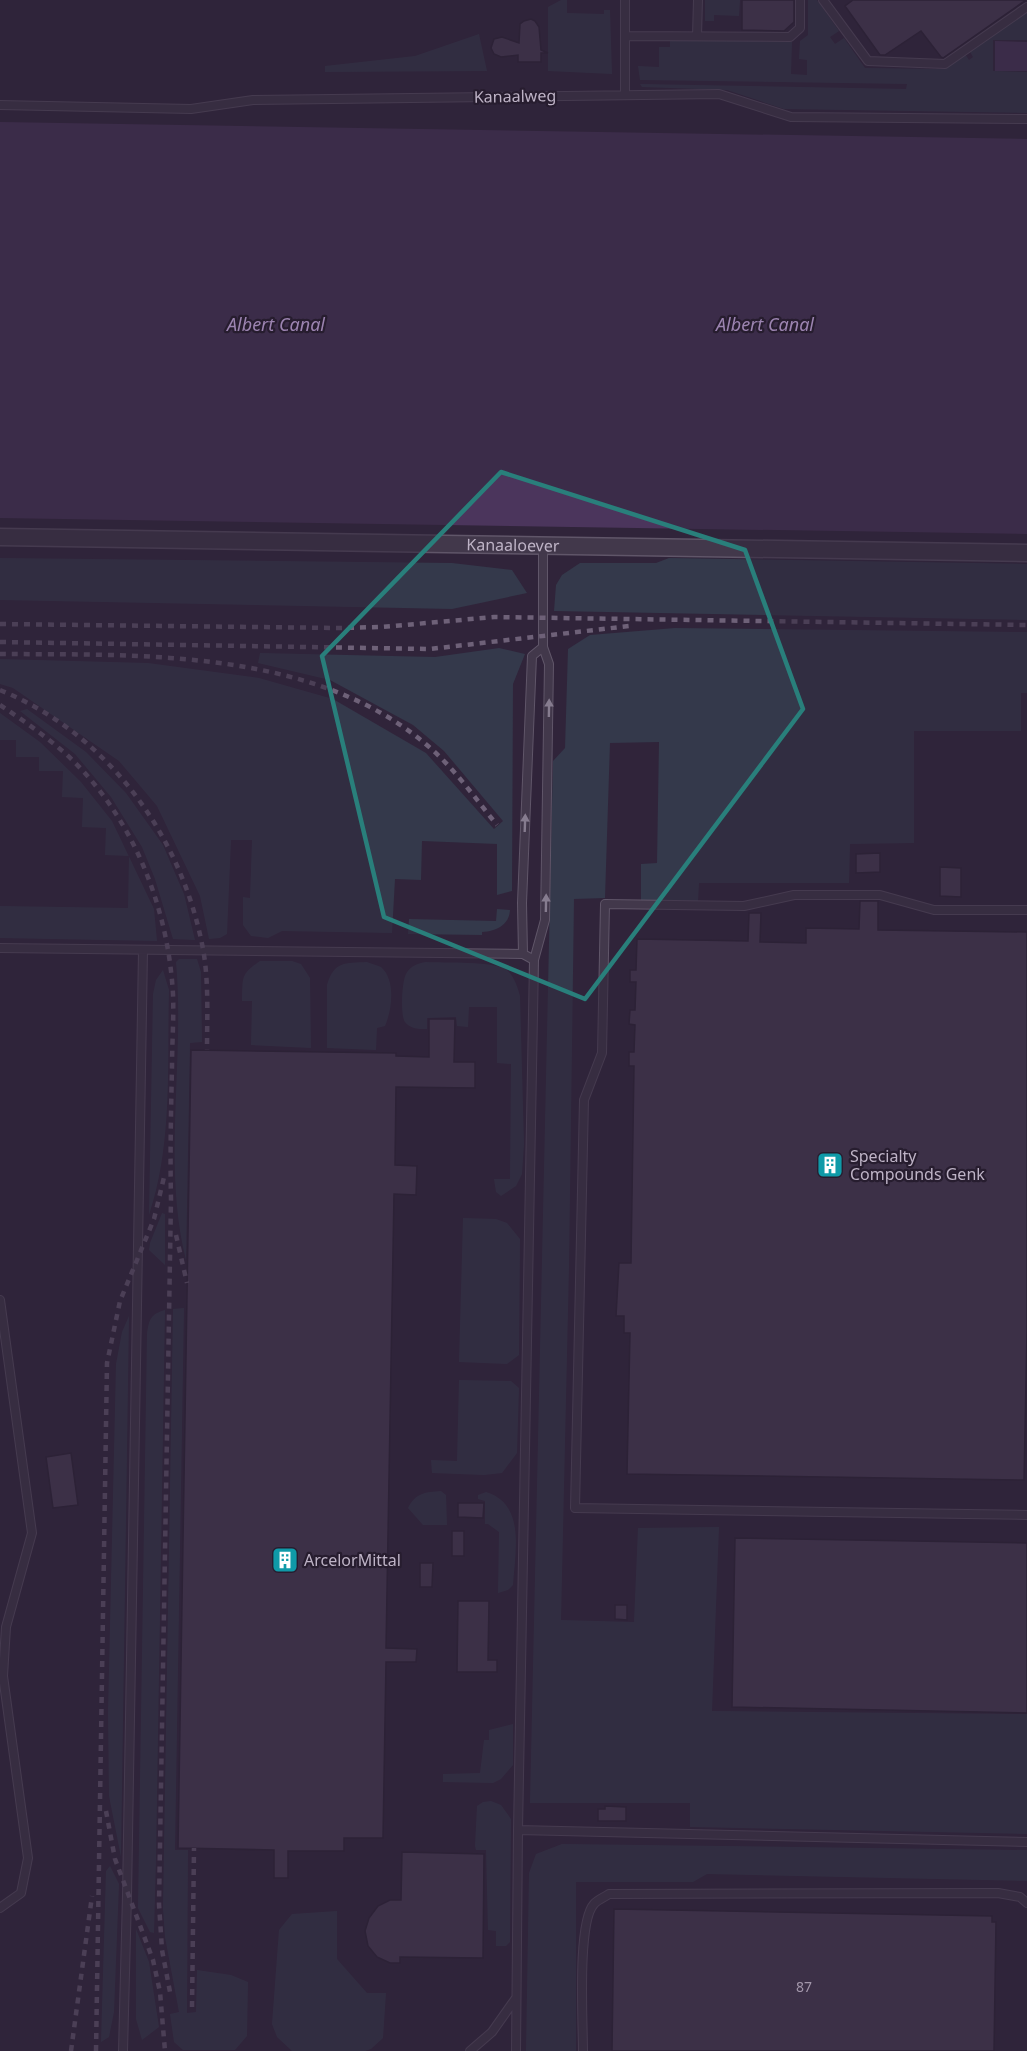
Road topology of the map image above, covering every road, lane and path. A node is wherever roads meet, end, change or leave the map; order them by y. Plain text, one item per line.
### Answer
1 (625, 0) edge
2 (698, 0) edge
3 (800, 0) edge
4 (823, 0) edge
5 (1027, 7) edge
6 (626, 36) junction
7 (698, 36) junction
8 (625, 94) junction
9 (0, 105) edge
10 (1027, 119) edge
11 (0, 537) edge
12 (543, 545) junction
13 (1027, 553) edge
14 (543, 647) junction
15 (1027, 910) edge
16 (0, 948) edge
17 (142, 951) junction
18 (523, 954) junction
19 (534, 960) junction
20 (0, 1300) edge
21 (1027, 1515) edge
22 (518, 1830) junction
23 (1027, 1842) edge
24 (1027, 1903) edge
25 (0, 1908) edge
26 (516, 1997) junction
27 (123, 2051) edge
28 (470, 2051) edge
29 (516, 2051) edge
30 (583, 2051) edge

1 - 6 lane
2 - 7 lane
3 - 7 lane
4 - 5 lane
6 - 7 lane
6 - 8 lane
8 - 9 lane, Kanaalweg
8 - 10 lane, Kanaalweg
11 - 12 street, Kanaaloever
12 - 13 street, Kanaaloever
12 - 14 lane
18 -> 14 lane
19 -> 14 lane
15 - 21 lane
16 - 17 lane
17 - 18 lane
17 - 27 lane
18 - 19 lane
19 - 22 lane
20 - 25 lane
22 - 23 lane
22 - 26 lane
24 - 30 lane
26 - 28 lane
26 - 29 lane

